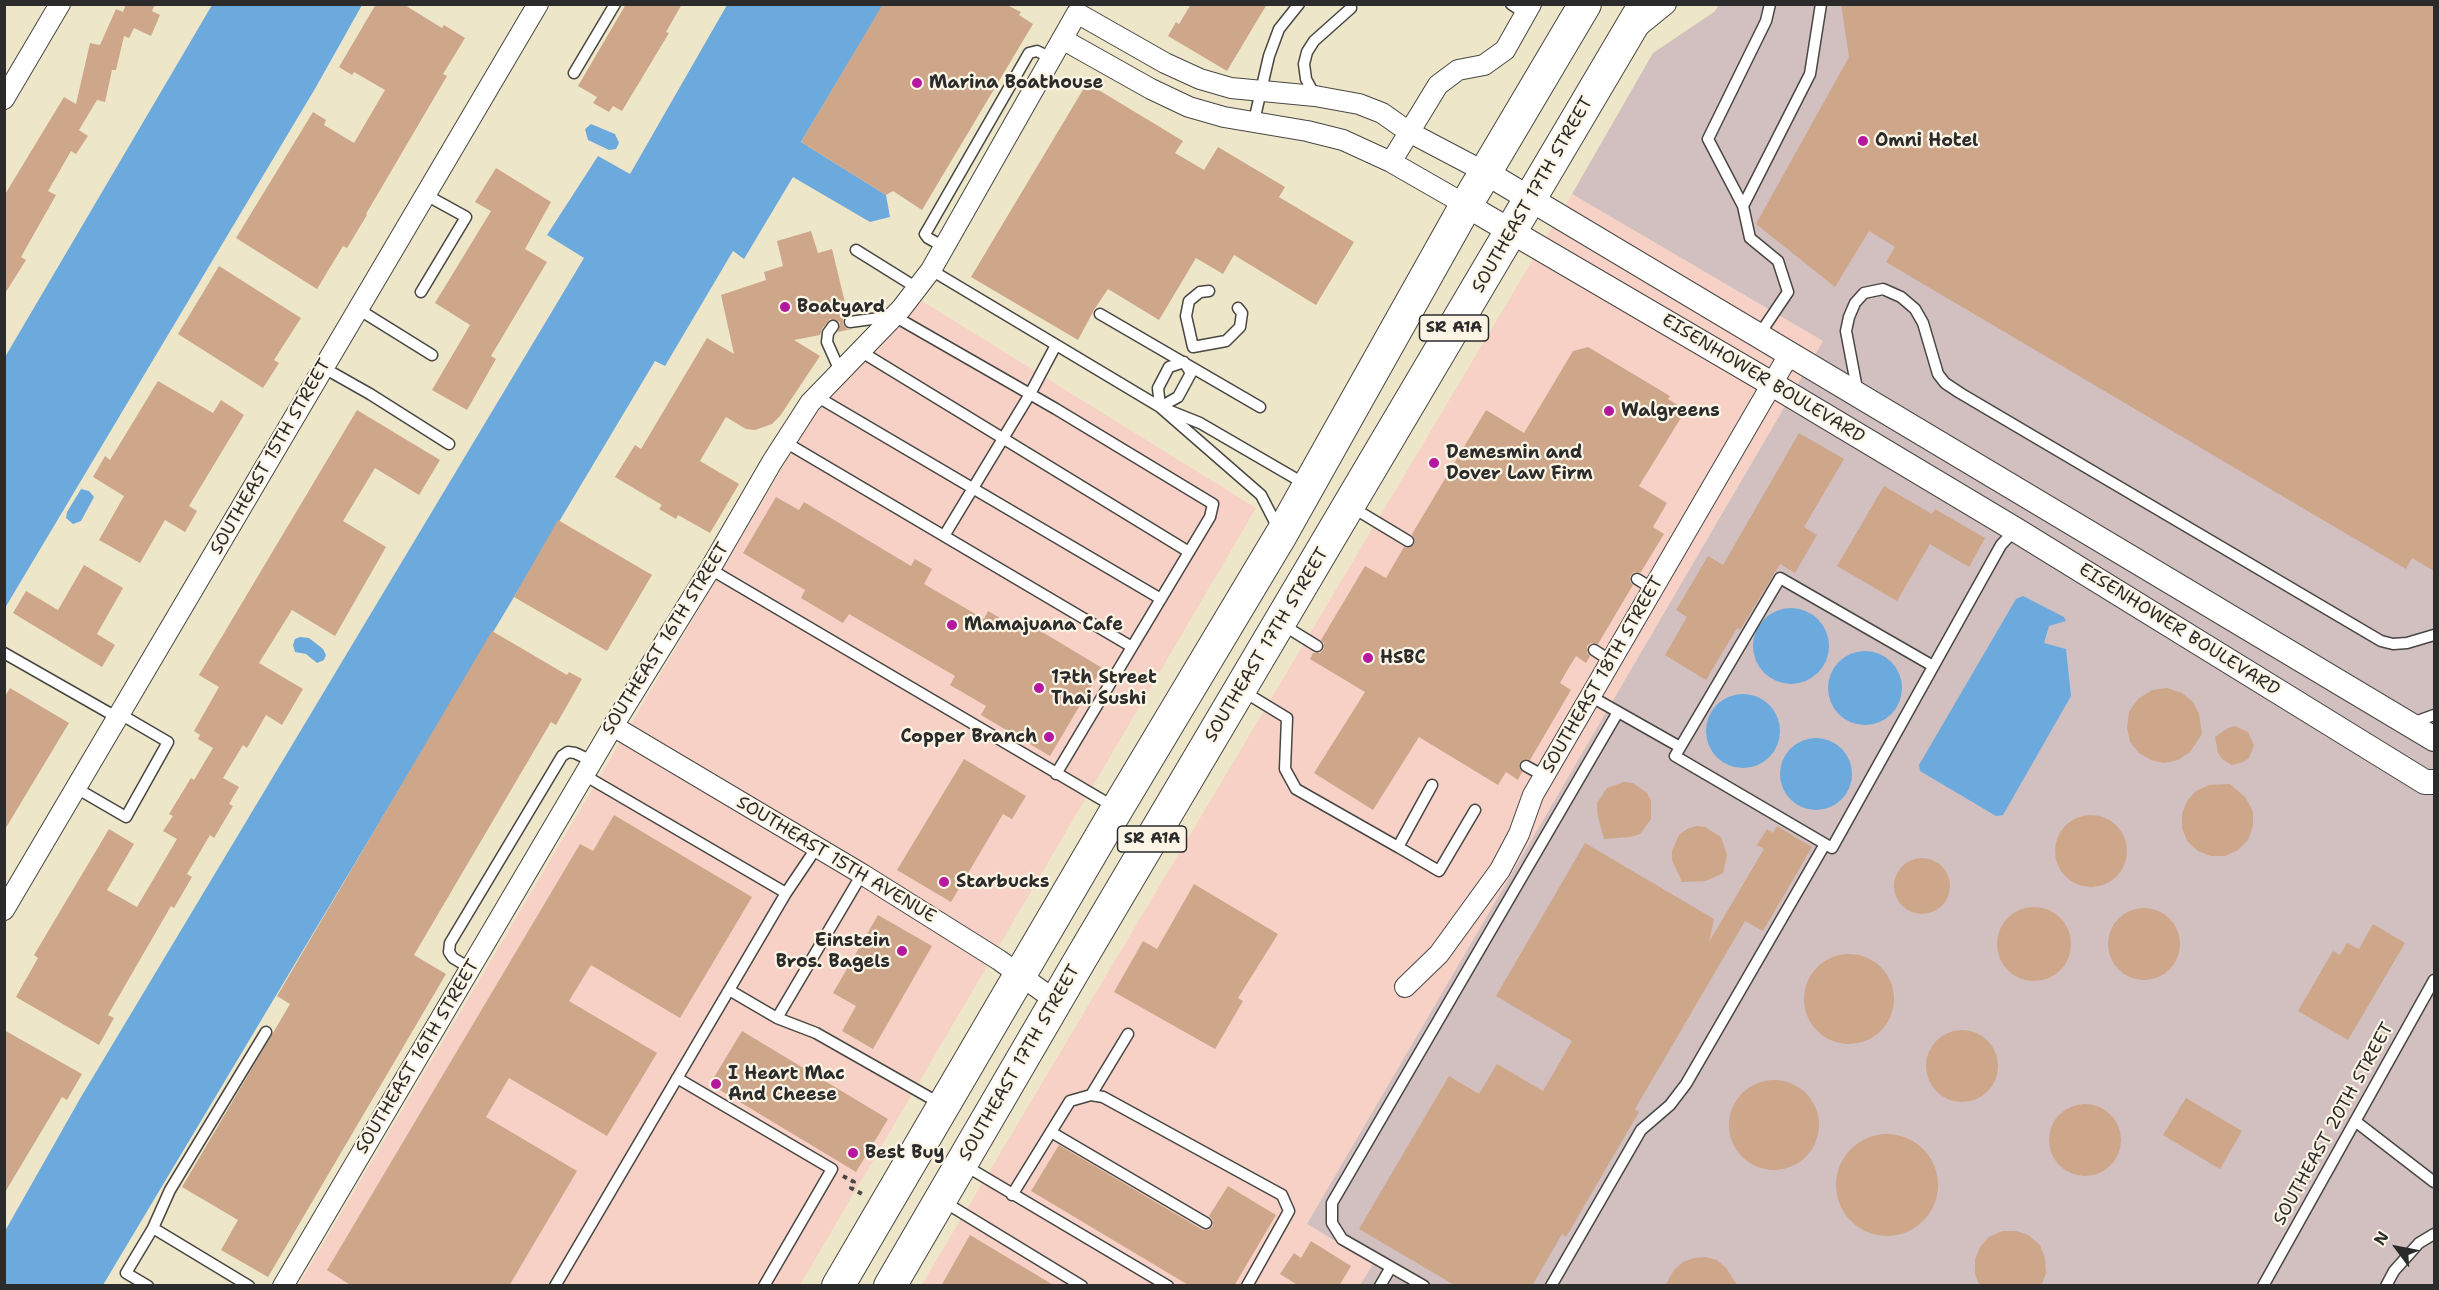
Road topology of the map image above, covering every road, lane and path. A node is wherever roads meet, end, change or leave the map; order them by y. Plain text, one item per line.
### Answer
1 (60, 4) edge
2 (538, 4) edge
3 (615, 4) edge
4 (1299, 4) edge
5 (1350, 4) edge
6 (1585, 4) edge
7 (1645, 4) edge
8 (1666, 4) edge
9 (1770, 4) edge
10 (1821, 4) edge
11 (1523, 8) edge
12 (1077, 13) joint
13 (1627, 35) junction
14 (1062, 39) junction
15 (574, 73) dead end
16 (1261, 92) junction
17 (1315, 96) junction
18 (4, 99) edge
19 (1254, 121) junction
20 (1409, 132) junction
21 (1391, 162) junction
22 (1485, 172) junction
23 (426, 195) junction
24 (1532, 198) junction
25 (1466, 205) junction
26 (1743, 206) junction
27 (1512, 231) junction
28 (856, 250) dead end
29 (931, 270) junction
30 (917, 288) junction
31 (1209, 291) dead end
32 (422, 292) dead end
33 (1238, 308) dead end
34 (358, 309) junction
35 (1100, 314) dead end
36 (894, 316) junction
37 (850, 322) dead end
38 (833, 326) dead end
39 (1759, 335) junction
40 (1056, 345) junction
41 (1193, 347) junction
42 (860, 351) junction
43 (1790, 353) junction
44 (432, 355) dead end
45 (1184, 362) junction
46 (324, 368) junction
47 (840, 372) junction
48 (1772, 384) junction
49 (1030, 394) junction
50 (1858, 394) junction
51 (816, 396) junction
52 (1160, 407) junction
53 (1260, 407) dead end
54 (1004, 438) junction
55 (785, 442) junction
56 (449, 444) dead end
57 (1309, 486) junction
58 (973, 488) junction
59 (1349, 506) junction
60 (2016, 530) junction
61 (1281, 535) junction
62 (944, 536) junction
63 (1408, 541) dead end
64 (1189, 552) junction
65 (710, 569) junction
66 (1161, 599) junction
67 (1283, 618) junction
68 (2434, 635) edge
69 (1317, 646) dead end
70 (1132, 648) junction
71 (1594, 650) dead end
72 (4, 653) edge
73 (1611, 661) junction
74 (1933, 666) junction
75 (1241, 690) junction
76 (1590, 696) junction
77 (1618, 712) junction
78 (2434, 715) edge
79 (119, 716) junction
80 (2410, 724) junction
81 (613, 726) junction
82 (2434, 739) edge
83 (1680, 747) junction
84 (1526, 766) dead end
85 (588, 768) junction
86 (1056, 774) junction
87 (1544, 776) junction
88 (2434, 782) edge
89 (1432, 784) dead end
90 (76, 788) junction
91 (1117, 809) junction
92 (1475, 810) dead end
93 (1825, 844) junction
94 (817, 847) junction
95 (1398, 847) junction
96 (862, 874) junction
97 (786, 893) junction
98 (4, 910) edge
99 (470, 968) junction
100 (1020, 975) junction
101 (2434, 980) edge
102 (1405, 987) dead end
103 (729, 990) junction
104 (1056, 1001) junction
105 (777, 1018) junction
106 (266, 1032) dead end
107 (1128, 1034) dead end
108 (677, 1078) junction
109 (1091, 1095) junction
110 (944, 1105) junction
111 (2355, 1121) junction
112 (1051, 1132) junction
113 (961, 1164) junction
114 (832, 1169) junction
115 (2434, 1182) edge
116 (1012, 1195) junction
117 (866, 1197) dead end
118 (940, 1199) junction
119 (1206, 1223) dead end
120 (153, 1228) junction
121 (2434, 1234) edge
122 (1391, 1267) junction
123 (148, 1286) edge
124 (249, 1286) edge
125 (283, 1286) edge
126 (555, 1286) edge
127 (764, 1286) edge
128 (838, 1286) edge
129 (890, 1286) edge
130 (1082, 1286) edge
131 (1168, 1286) edge
132 (1247, 1286) edge
133 (1380, 1286) edge
134 (1424, 1286) edge
135 (1551, 1286) edge
136 (2263, 1286) edge
137 (2386, 1286) edge

1 - 18 street
2 - 23 street, SOUTHEAST 15TH STREET
3 - 15 lane
4 - 16 lane
5 - 17 lane
6 - 22 main road, SR A1A
7 - 13 main road, SOUTHEAST 17TH STREET / SR A1A
8 - 13 street
9 - 26 lane
10 - 26 lane
11 - 20 street
12 - 14 street, SOUTHEAST 16TH STREET
12 - 16 street, EISENHOWER BOULEVARD
13 - 24 main road, SOUTHEAST 17TH STREET / SR A1A
14 - 19 street, EISENHOWER BOULEVARD
14 - 29 street, SOUTHEAST 16TH STREET
16 - 17 street, EISENHOWER BOULEVARD
16 - 19 lane
17 - 20 street, EISENHOWER BOULEVARD
19 - 21 street, EISENHOWER BOULEVARD
20 - 21 street
20 - 22 street, EISENHOWER BOULEVARD
21 - 25 street, EISENHOWER BOULEVARD
22 - 24 street, EISENHOWER BOULEVARD
22 - 25 main road, SR A1A
23 - 32 lane
23 - 34 street, SOUTHEAST 15TH STREET
24 - 27 main road, SOUTHEAST 17TH STREET / SR A1A
24 - 39 street, EISENHOWER BOULEVARD
25 - 27 street, EISENHOWER BOULEVARD
25 - 57 main road, SR A1A
26 - 39 lane
27 - 48 street, EISENHOWER BOULEVARD
27 - 59 main road, SOUTHEAST 17TH STREET / SR A1A
28 - 30 lane
29 - 30 street, SOUTHEAST 16TH STREET
29 - 40 lane
30 - 36 street, SOUTHEAST 16TH STREET
31 - 41 lane
33 - 41 lane
34 - 44 lane
34 - 46 street, SOUTHEAST 15TH STREET
35 - 45 lane
36 - 37 lane
36 - 42 street, SOUTHEAST 16TH STREET
36 - 49 lane
38 - 47 lane
39 - 43 street, EISENHOWER BOULEVARD
40 - 49 lane
40 - 52 lane
41 - 45 lane
42 - 47 street, SOUTHEAST 16TH STREET
42 - 54 lane
43 - 48 street, SOUTHEAST 18TH STREET
43 - 50 street, EISENHOWER BOULEVARD
45 - 52 lane
45 - 52 lane
45 - 53 lane
46 - 56 lane
46 - 79 street, SOUTHEAST 15TH STREET
47 - 51 street, SOUTHEAST 16TH STREET
48 - 60 street, EISENHOWER BOULEVARD
48 - 73 street, SOUTHEAST 18TH STREET
49 - 54 lane
49 - 64 lane
50 - 68 lane
50 - 80 street, EISENHOWER BOULEVARD
51 - 55 street, SOUTHEAST 16TH STREET
51 - 58 lane
52 - 57 lane
52 - 61 lane
54 - 58 lane
54 - 64 lane
55 - 62 lane
55 - 65 street, SOUTHEAST 16TH STREET
57 - 61 main road, SR A1A
57 - 67 main road
58 - 62 lane
58 - 66 lane
59 - 63 lane
59 - 67 main road, SOUTHEAST 17TH STREET / SR A1A
60 - 74 lane
60 - 88 street, EISENHOWER BOULEVARD
61 - 91 main road, SR A1A
62 - 70 lane
64 - 66 lane
65 - 81 street, SOUTHEAST 16TH STREET
65 - 86 lane
66 - 70 lane
67 - 69 lane
67 - 75 main road, SOUTHEAST 17TH STREET / SR A1A
70 - 86 lane
71 - 73 lane
72 - 79 lane
73 - 76 street, SOUTHEAST 18TH STREET
74 - 83 lane
74 - 93 lane
75 - 95 lane
75 - 104 main road, SOUTHEAST 17TH STREET / SR A1A
76 - 77 lane
76 - 87 street, SOUTHEAST 18TH STREET
77 - 83 lane
77 - 122 lane
78 - 80 lane
79 - 90 street, SOUTHEAST 15TH STREET
79 - 90 lane
80 - 82 street, EISENHOWER BOULEVARD
81 - 85 street, SOUTHEAST 16TH STREET
81 - 94 street, SOUTHEAST 15TH AVENUE
83 - 93 lane
84 - 87 lane
85 - 97 lane
85 - 99 street, SOUTHEAST 16TH STREET
85 - 99 lane
86 - 91 lane
87 - 102 street, SOUTHEAST 18TH STREET
89 - 95 lane
90 - 98 street, SOUTHEAST 15TH STREET
91 - 100 main road, SR A1A
92 - 95 lane
93 - 135 lane
94 - 96 street, SOUTHEAST 15TH AVENUE
94 - 97 lane
96 - 100 street, SOUTHEAST 15TH AVENUE
96 - 105 lane
97 - 103 lane
99 - 125 street, SOUTHEAST 16TH STREET
100 - 104 street, SOUTHEAST 15TH AVENUE
100 - 110 main road, SR A1A
101 - 111 lane, SOUTHEAST 20TH STREET
103 - 105 lane
103 - 108 lane
104 - 113 main road, SOUTHEAST 17TH STREET / SR A1A
105 - 110 lane
106 - 120 lane
107 - 109 lane
108 - 114 lane
108 - 126 lane
109 - 112 lane
109 - 132 lane
110 - 128 main road, SR A1A
111 - 115 lane
111 - 136 lane, SOUTHEAST 20TH STREET
112 - 116 lane
112 - 119 lane
113 - 116 lane
113 - 118 main road, SOUTHEAST 17TH STREET / SR A1A
114 - 117 path
114 - 127 lane
116 - 131 lane
118 - 129 main road, SOUTHEAST 17TH STREET / SR A1A
118 - 130 lane
120 - 123 lane
120 - 124 lane
121 - 137 lane
122 - 133 lane
122 - 134 lane

